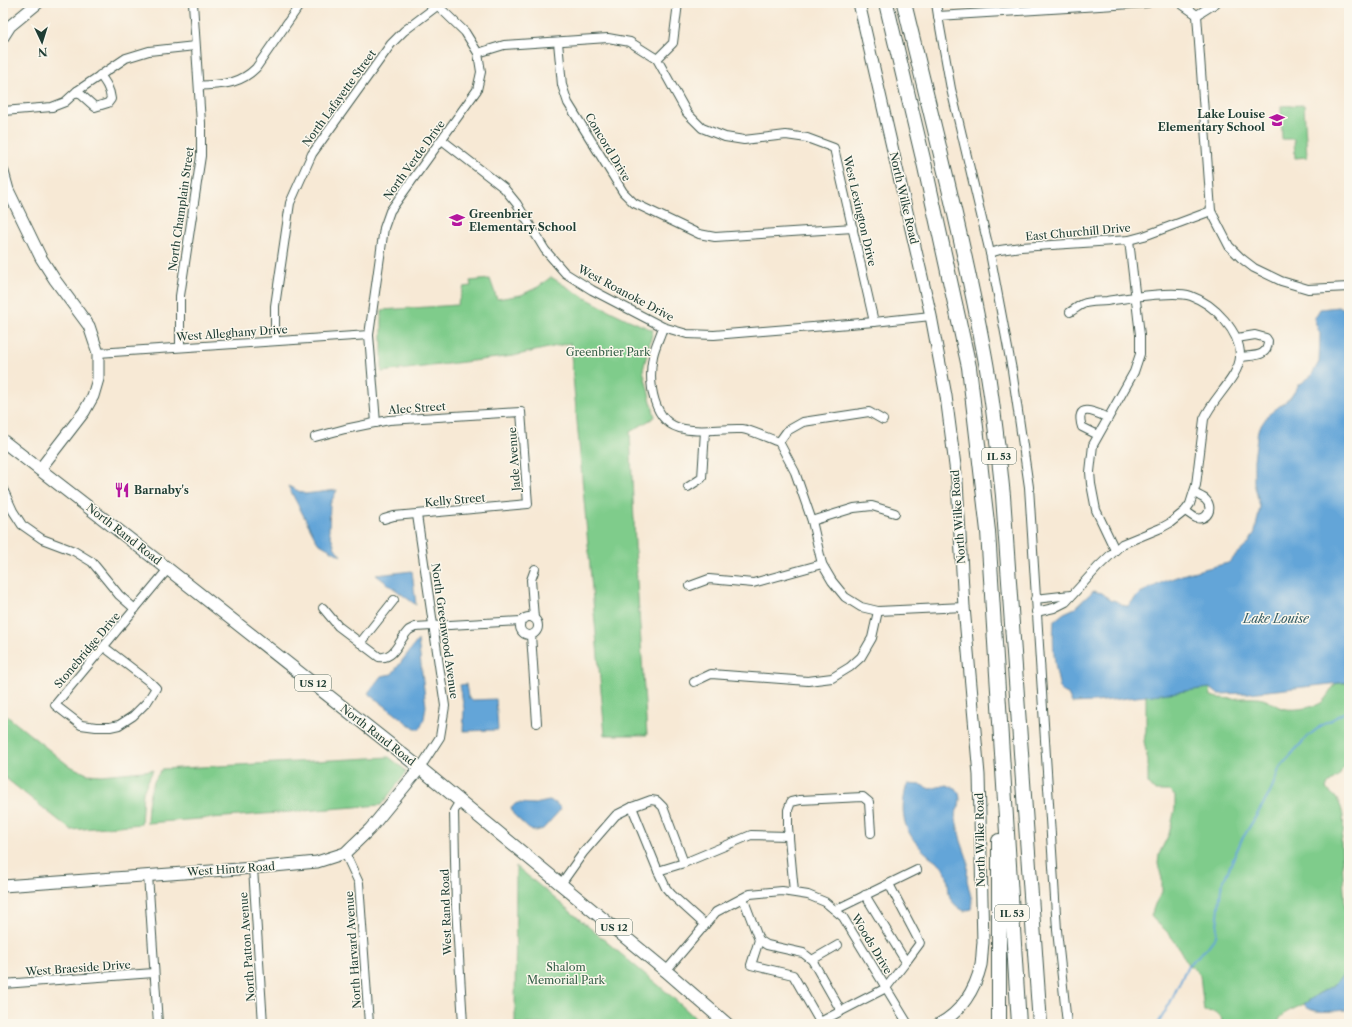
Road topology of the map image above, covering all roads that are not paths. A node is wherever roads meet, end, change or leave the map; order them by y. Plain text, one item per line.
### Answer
1 (38, 3) edge
2 (192, 3) edge
3 (302, 3) edge
4 (678, 3) edge
5 (859, 3) edge
6 (886, 3) edge
7 (904, 3) edge
8 (936, 3) edge
9 (1148, 3) edge
10 (1180, 3) edge
11 (1216, 3) edge
12 (436, 4) edge
13 (1197, 15) junction
14 (938, 16) junction
15 (3, 37) edge
16 (558, 42) junction
17 (195, 46) junction
18 (478, 53) junction
19 (657, 59) junction
20 (100, 76) junction
21 (199, 86) junction
22 (78, 91) junction
23 (3, 111) edge
24 (442, 140) junction
25 (3, 172) edge
26 (1211, 211) junction
27 (853, 228) junction
28 (1129, 240) junction
29 (990, 253) junction
30 (1349, 287) edge
31 (1135, 297) junction
32 (1070, 312) dead end
33 (931, 316) junction
34 (874, 322) junction
35 (663, 327) junction
36 (369, 335) junction
37 (1237, 338) junction
38 (276, 341) junction
39 (180, 347) junction
40 (98, 353) junction
41 (1240, 356) junction
42 (521, 412) joint
43 (1108, 418) junction
44 (883, 420) dead end
45 (376, 423) junction
46 (705, 431) junction
47 (1098, 435) junction
48 (315, 437) dead end
49 (3, 441) edge
50 (779, 442) junction
51 (40, 469) junction
52 (688, 487) dead end
53 (3, 488) edge
54 (1194, 493) junction
55 (528, 504) joint
56 (1185, 511) junction
57 (895, 513) dead end
58 (417, 515) junction
59 (384, 519) dead end
60 (812, 521) junction
61 (1114, 550) junction
62 (822, 564) junction
63 (168, 569) junction
64 (535, 569) dead end
65 (690, 586) dead end
66 (1071, 595) junction
67 (1035, 599) junction
68 (394, 600) dead end
69 (964, 607) junction
70 (323, 608) dead end
71 (135, 609) junction
72 (878, 612) junction
73 (1036, 612) junction
74 (534, 618) junction
75 (521, 621) junction
76 (434, 626) junction
77 (531, 636) junction
78 (360, 643) junction
79 (104, 647) junction
80 (694, 682) dead end
81 (537, 723) dead end
82 (420, 768) junction
83 (460, 801) junction
84 (1005, 801) junction
85 (632, 807) junction
86 (871, 833) dead end
87 (789, 836) junction
88 (345, 853) junction
89 (684, 863) junction
90 (253, 868) junction
91 (917, 870) dead end
92 (658, 872) junction
93 (148, 875) junction
94 (561, 884) junction
95 (889, 884) junction
96 (3, 886) edge
97 (794, 892) junction
98 (865, 895) junction
99 (743, 898) junction
100 (835, 910) junction
101 (1033, 919) junction
102 (705, 925) junction
103 (758, 940) junction
104 (838, 946) dead end
105 (812, 960) junction
106 (906, 962) junction
107 (666, 971) junction
108 (154, 973) junction
109 (3, 984) edge
110 (886, 988) junction
111 (841, 1011) junction
112 (158, 1024) edge
113 (264, 1024) edge
114 (369, 1024) edge
115 (463, 1024) edge
116 (727, 1024) edge
117 (908, 1024) edge
118 (939, 1024) edge
119 (999, 1024) edge
120 (1020, 1024) edge
121 (1040, 1024) edge
122 (1046, 1024) edge
123 (1067, 1024) edge

1 - 15 street
2 - 17 street, North Champlain Street
3 - 21 street
4 - 19 street
5 - 33 street, North Wilke Road
6 - 84 highway, IL 53
7 - 101 highway, IL 53
8 - 14 street
9 - 14 street
10 - 13 street
11 - 13 street
12 - 18 street, North Verde Drive
12 - 38 street, North Lafayette Street
13 - 26 street
14 - 29 street
16 - 18 street, West Lexington Drive
16 - 19 street, West Lexington Drive
16 - 27 street, Concord Drive
17 - 20 street
17 - 21 street, North Champlain Street
18 - 24 street, North Verde Drive
19 - 27 street, West Lexington Drive
20 - 22 street
20 - 22 street
21 - 39 street, North Champlain Street
22 - 23 street
24 - 35 street, West Roanoke Drive
24 - 36 street, North Verde Drive
25 - 40 street
26 - 28 street, East Churchill Drive
26 - 30 street
27 - 34 street, West Lexington Drive
28 - 29 street, East Churchill Drive
28 - 31 street
29 - 67 street
31 - 32 street
31 - 37 street
31 - 43 street
33 - 34 street, West Roanoke Drive
33 - 69 street, North Wilke Road
34 - 35 street, West Roanoke Drive
35 - 46 street
36 - 38 street, West Alleghany Drive
36 - 45 street, North Verde Drive
37 - 41 street
37 - 41 street
38 - 39 street, West Alleghany Drive
39 - 40 street, West Alleghany Drive
40 - 51 street
41 - 54 street
42 - 45 street, Alec Street
42 - 55 street, Jade Avenue
43 - 47 street
43 - 47 street
44 - 50 street
45 - 48 street, Alec Street
46 - 50 street
46 - 52 street
47 - 61 street
49 - 51 main road, North Rand Road / US 12
50 - 60 street
51 - 63 main road, North Rand Road / US 12
53 - 71 street, Stonebridge Drive
54 - 56 street
54 - 56 street
55 - 58 street, Kelly Street
56 - 61 street
57 - 60 street
58 - 59 street, Kelly Street
58 - 76 street, North Greenwood Avenue
60 - 62 street
61 - 66 street
62 - 65 street
62 - 72 street
63 - 71 street, Stonebridge Drive
63 - 82 main road, North Rand Road / US 12
64 - 74 street
66 - 67 street
66 - 73 street
67 - 73 street
68 - 78 street
69 - 72 street
69 - 118 street, North Wilke Road
70 - 78 street
71 - 79 street, Stonebridge Drive
72 - 80 street
73 - 123 street
74 - 75 street
74 - 77 street
75 - 76 street
75 - 77 street
76 - 78 street
76 - 82 street, North Greenwood Avenue
77 - 81 street
79 - 79 street, Stonebridge Drive
82 - 83 main road, North Rand Road / US 12
82 - 88 street, West Hintz Road
83 - 94 main road, North Rand Road / US 12
83 - 115 street, West Rand Road
84 - 119 highway
84 - 120 highway, IL 53
85 - 89 street
85 - 92 street
85 - 94 street
86 - 87 street
87 - 89 street
87 - 97 street
88 - 90 street, West Hintz Road
88 - 114 street, North Harvard Avenue
89 - 92 street
90 - 93 street, West Hintz Road
90 - 113 street, North Patton Avenue
91 - 95 street
92 - 102 street
93 - 96 street, West Hintz Road
93 - 108 street
94 - 107 main road, North Rand Road / US 12
95 - 98 street
95 - 106 street
97 - 99 street, Woods Drive
97 - 100 street, Woods Drive
98 - 100 street
98 - 106 street
99 - 102 street, Woods Drive
99 - 103 street
100 - 110 street, Woods Drive
101 - 121 highway, IL 53
101 - 122 highway
102 - 107 street, Woods Drive
103 - 105 street
103 - 111 street
104 - 105 street
105 - 111 street
106 - 110 street
107 - 116 main road, North Rand Road / US 12
108 - 109 street, West Braeside Drive
108 - 112 street
110 - 111 street
110 - 117 street, Woods Drive

